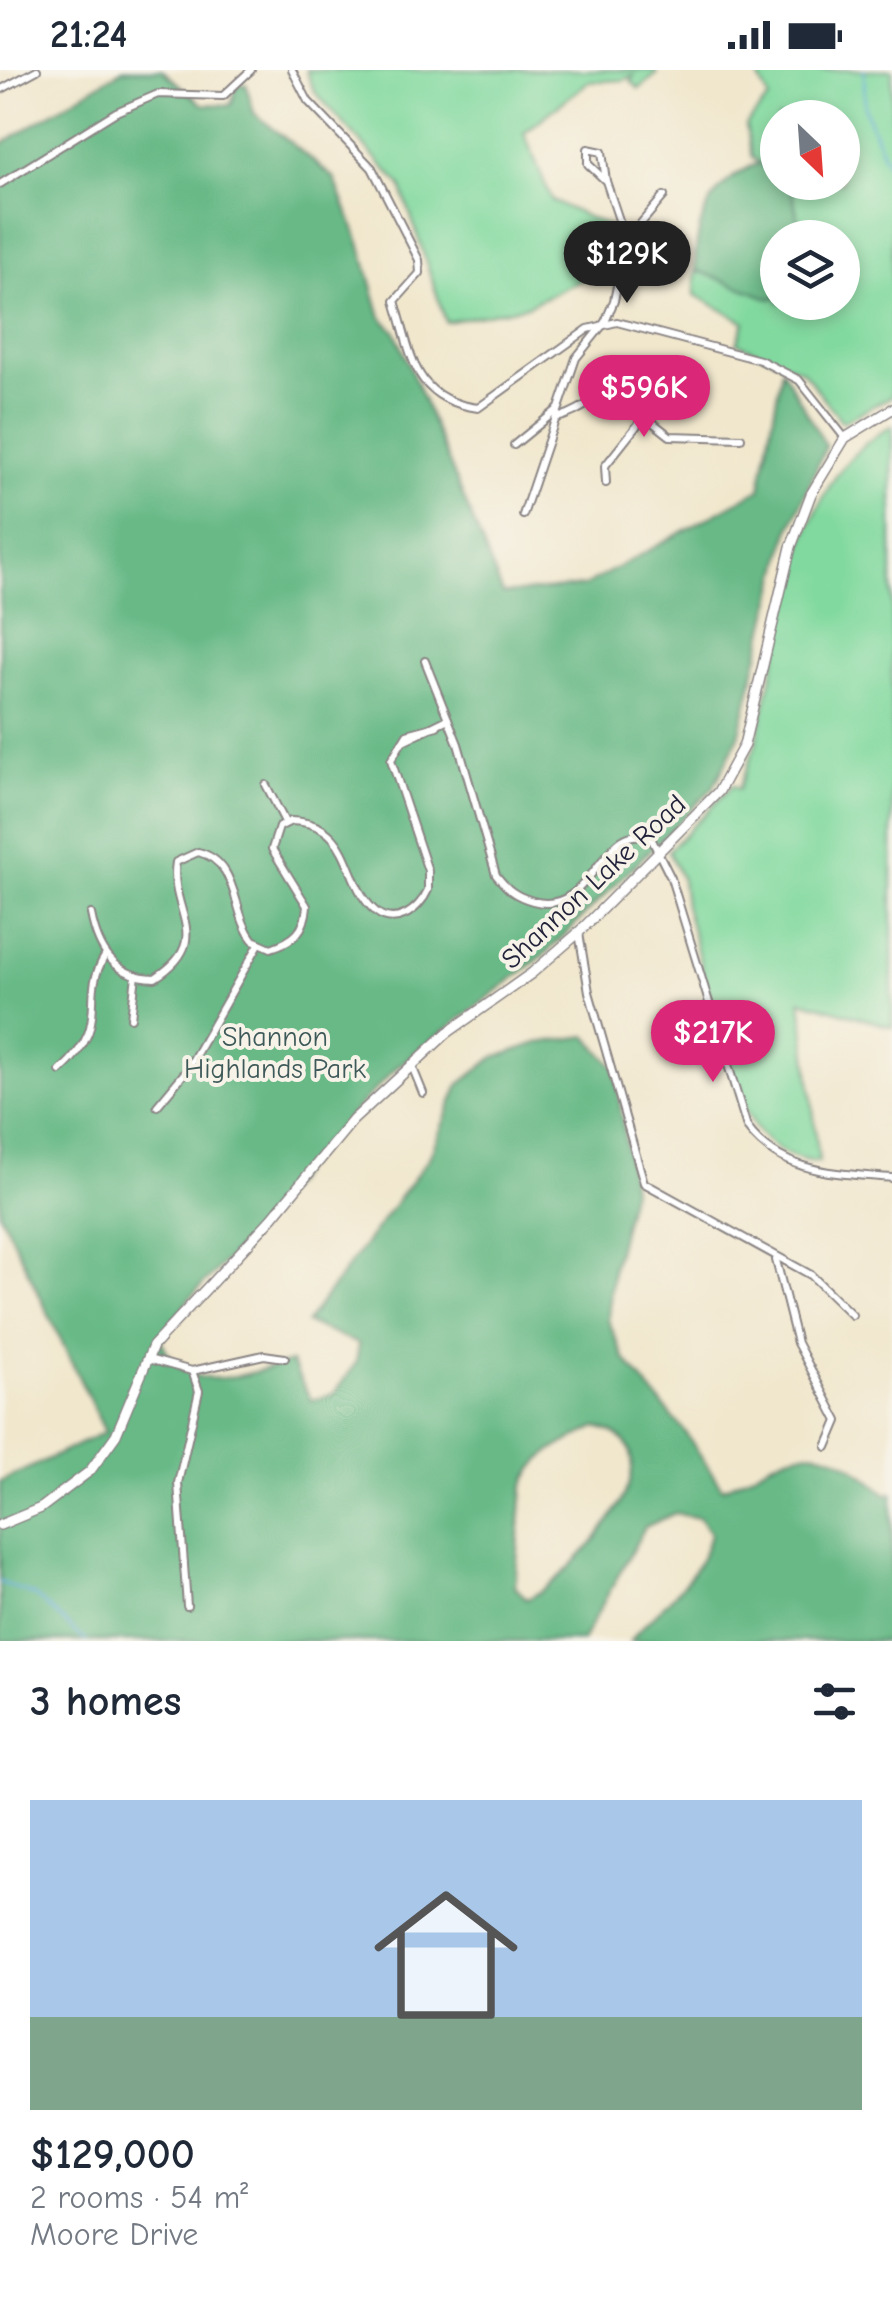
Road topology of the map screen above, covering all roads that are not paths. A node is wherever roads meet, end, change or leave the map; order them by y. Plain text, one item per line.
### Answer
1 (37, 70) edge
2 (251, 70) edge
3 (292, 70) edge
4 (0, 90) edge
5 (606, 181) junction
6 (0, 184) edge
7 (664, 196) dead end
8 (626, 241) junction
9 (605, 322) junction
10 (892, 409) edge
11 (557, 413) junction
12 (643, 418) junction
13 (741, 438) dead end
14 (845, 438) junction
15 (514, 445) dead end
16 (606, 483) dead end
17 (523, 515) dead end
18 (424, 661) dead end
19 (448, 720) junction
20 (266, 785) dead end
21 (285, 822) junction
22 (658, 853) junction
23 (91, 914) dead end
24 (579, 932) junction
25 (258, 944) junction
26 (105, 956) junction
27 (136, 975) junction
28 (130, 1018) dead end
29 (412, 1066) junction
30 (60, 1071) dead end
31 (423, 1093) dead end
32 (157, 1106) dead end
33 (892, 1178) edge
34 (776, 1258) junction
35 (852, 1315) dead end
36 (284, 1358) dead end
37 (148, 1359) junction
38 (192, 1371) junction
39 (827, 1447) dead end
40 (0, 1525) edge
41 (187, 1606) dead end

1 - 4 street
2 - 6 street
3 - 9 street
5 - 5 street
5 - 8 street
7 - 8 street
8 - 9 street
9 - 11 street
9 - 14 street
10 - 14 main road, Shannon Lake Road
11 - 12 street
11 - 15 street
11 - 17 street
12 - 13 street
12 - 16 street
14 - 22 main road, Shannon Lake Road
18 - 19 street
19 - 21 street
19 - 22 street
20 - 21 street
21 - 25 street
22 - 24 main road, Shannon Lake Road
22 - 33 street
23 - 26 street
24 - 29 main road, Shannon Lake Road
24 - 34 street
25 - 27 street
25 - 32 street
26 - 27 street
26 - 30 street
27 - 28 street
29 - 31 street
29 - 37 main road, Shannon Lake Road
34 - 35 street
34 - 39 street
36 - 38 street
37 - 38 street
37 - 40 main road, Shannon Lake Road
38 - 41 street

